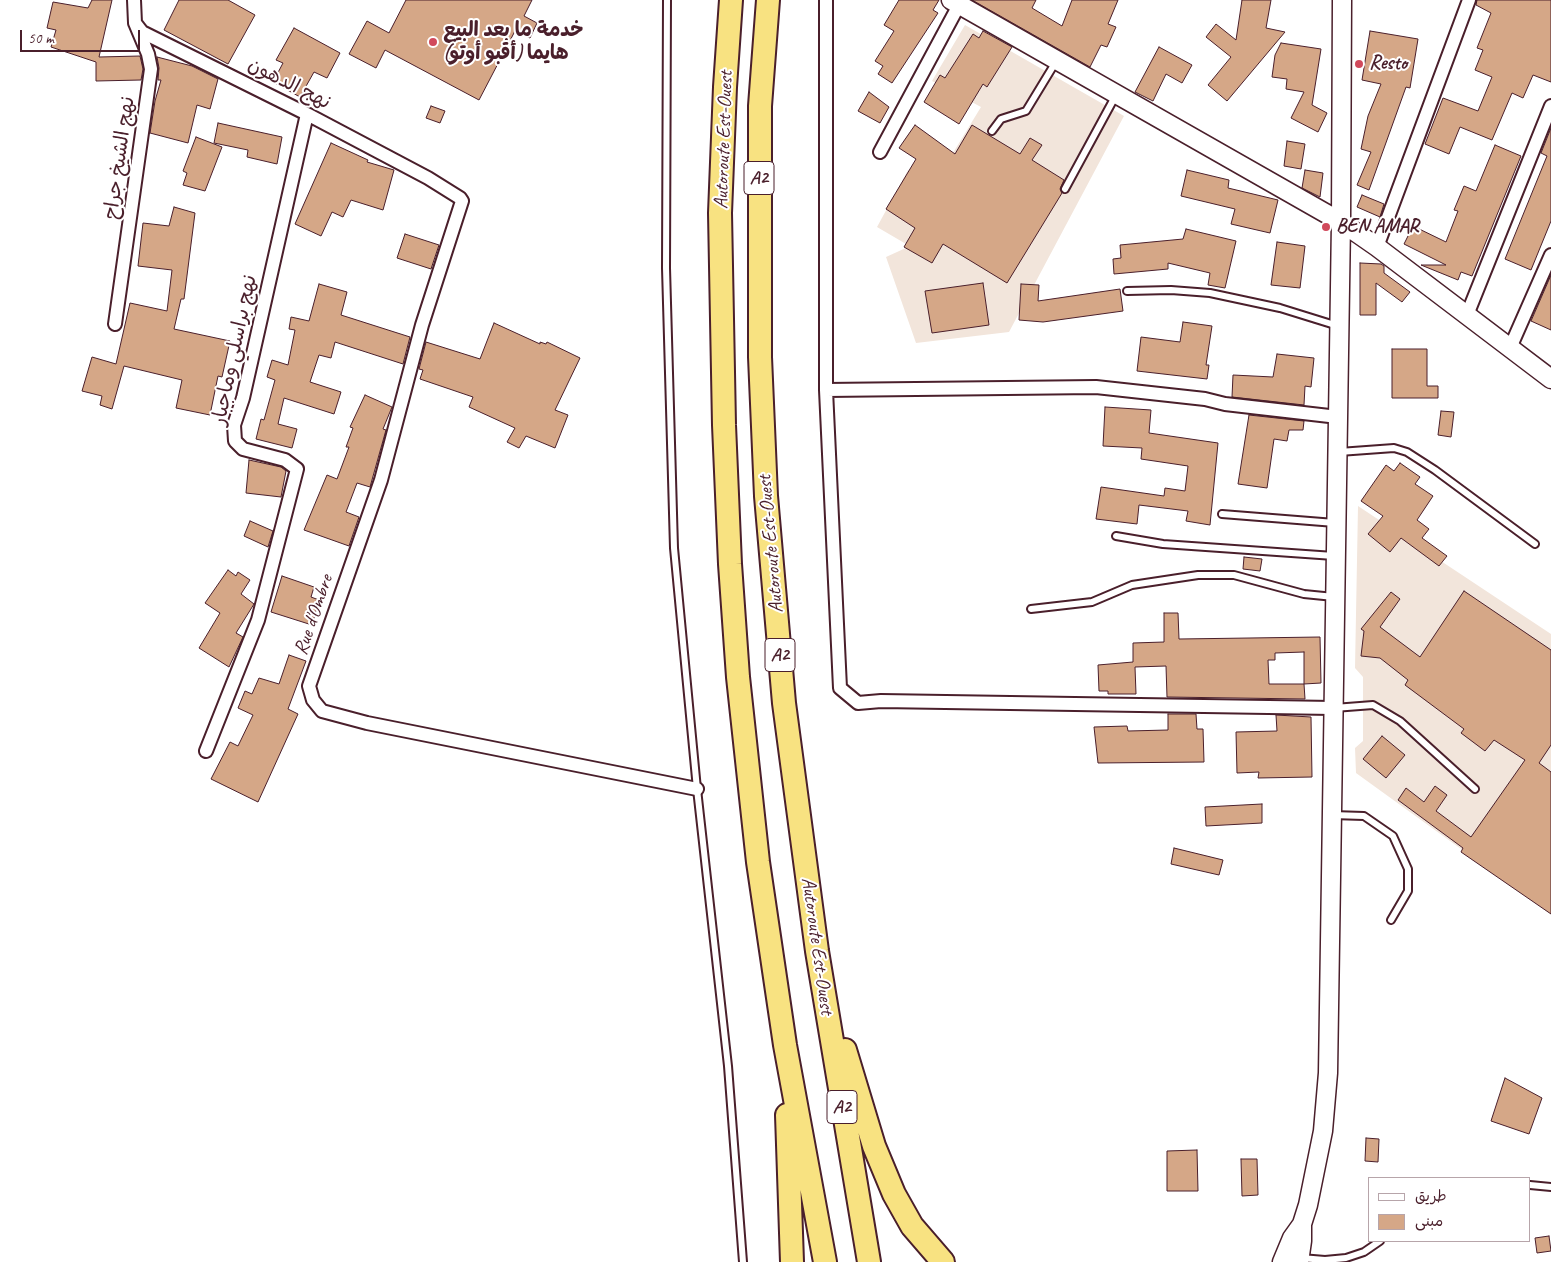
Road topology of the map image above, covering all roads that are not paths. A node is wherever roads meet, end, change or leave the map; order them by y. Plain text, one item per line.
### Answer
1 (134, 0) edge
2 (667, 0) edge
3 (731, 0) edge
4 (768, 0) edge
5 (826, 0) edge
6 (1342, 0) edge
7 (1469, 0) edge
8 (955, 2) edge
9 (135, 24) junction
10 (1057, 59) junction
11 (1117, 93) junction
12 (1551, 106) edge
13 (307, 114) junction
14 (992, 131) dead end
15 (880, 152) dead end
16 (428, 178) joint
17 (1065, 189) dead end
18 (1341, 222) junction
19 (1377, 247) junction
20 (1551, 255) edge
21 (1127, 291) dead end
22 (1467, 315) junction
23 (115, 324) dead end
24 (1339, 326) junction
25 (1510, 348) junction
26 (1551, 379) edge
27 (826, 390) junction
28 (1338, 418) junction
29 (1337, 452) junction
30 (1222, 514) dead end
31 (1336, 523) junction
32 (1116, 536) dead end
33 (1535, 544) dead end
34 (1336, 556) junction
35 (1335, 597) junction
36 (1031, 609) dead end
37 (1333, 708) junction
38 (206, 751) dead end
39 (697, 789) junction
40 (1475, 789) dead end
41 (1332, 815) junction
42 (1392, 920) dead end
43 (817, 951) junction
44 (785, 1044) junction
45 (1531, 1185) edge
46 (1551, 1187) edge
47 (1302, 1224) junction
48 (1379, 1242) edge
49 (1299, 1260) edge
50 (743, 1262) edge
51 (792, 1262) edge
52 (825, 1262) edge
53 (869, 1262) edge
54 (943, 1262) edge
55 (1282, 1262) edge

1 - 9 street, نهج الشيخ جراح
2 - 39 lane
3 - 44 highway, Autoroute Est-Ouest / A2
4 - 43 highway, Autoroute Est-Ouest / A2
5 - 27 street
6 - 18 main road
7 - 19 street
8 - 10 main road
8 - 15 street
9 - 13 street, نهج الدهون
9 - 23 street, نهج الشيخ جراح
10 - 11 main road
10 - 14 lane
11 - 17 lane
11 - 18 main road
12 - 22 street
13 - 16 street, نهج الدهون
13 - 38 street, نهج براسلي وماجبار
16 - 39 street, Rue d'Ombre
18 - 19 main road
18 - 24 main road
19 - 22 main road
20 - 25 street
21 - 24 lane
22 - 25 main road
24 - 28 main road
25 - 26 main road
27 - 28 street
27 - 37 street
28 - 29 main road
29 - 31 main road
29 - 33 lane
30 - 31 lane
31 - 34 main road
32 - 34 lane
34 - 35 main road
35 - 36 lane
35 - 37 main road
37 - 40 lane
37 - 41 main road
39 - 50 lane
41 - 42 lane
41 - 47 main road
43 - 53 highway, Autoroute Est-Ouest / A2
43 - 54 highway
44 - 51 highway
44 - 52 highway, Autoroute Est-Ouest / A2
45 - 46 lane
47 - 49 main road
47 - 55 main road
48 - 49 lane

